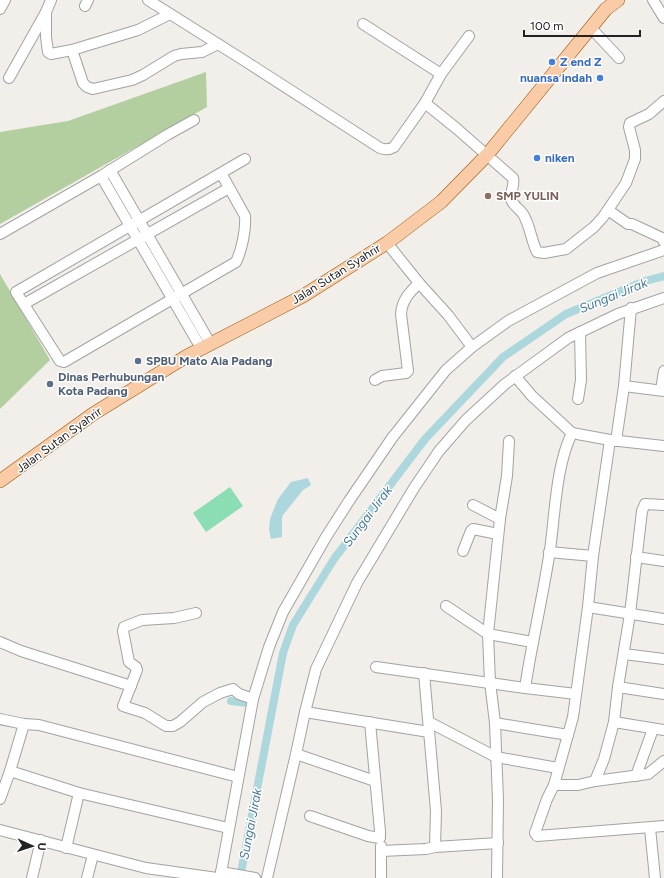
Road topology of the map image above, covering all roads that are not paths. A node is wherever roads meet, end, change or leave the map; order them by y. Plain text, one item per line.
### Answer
1 (51, 0) edge
2 (148, 0) edge
3 (618, 0) edge
4 (654, 1) edge
5 (46, 12) junction
6 (170, 14) junction
7 (663, 16) edge
8 (363, 24) dead end
9 (590, 28) junction
10 (468, 36) dead end
11 (218, 44) junction
12 (72, 50) junction
13 (619, 58) dead end
14 (441, 74) junction
15 (8, 78) dead end
16 (664, 101) edge
17 (425, 103) junction
18 (194, 120) dead end
19 (487, 155) junction
20 (245, 159) dead end
21 (110, 170) junction
22 (221, 173) junction
23 (101, 176) junction
24 (229, 188) junction
25 (608, 210) junction
26 (140, 220) junction
27 (130, 226) junction
28 (0, 234) edge
29 (148, 234) junction
30 (138, 240) junction
31 (664, 242) edge
32 (387, 243) junction
33 (664, 250) edge
34 (418, 283) junction
35 (182, 293) junction
36 (664, 298) edge
37 (173, 299) junction
38 (24, 304) junction
39 (631, 308) junction
40 (580, 332) junction
41 (206, 346) junction
42 (472, 347) junction
43 (664, 371) edge
44 (515, 376) junction
45 (375, 380) dead end
46 (624, 386) junction
47 (663, 390) edge
48 (578, 399) dead end
49 (572, 433) junction
50 (613, 440) junction
51 (509, 441) dead end
52 (664, 446) edge
53 (0, 481) edge
54 (474, 505) dead end
55 (664, 505) edge
56 (500, 519) junction
57 (498, 534) junction
58 (463, 551) dead end
59 (549, 552) junction
60 (593, 556) junction
61 (636, 557) junction
62 (664, 561) edge
63 (446, 606) dead end
64 (588, 607) junction
65 (196, 613) dead end
66 (630, 614) junction
67 (664, 619) edge
68 (488, 634) junction
69 (0, 642) edge
70 (532, 642) junction
71 (624, 654) junction
72 (664, 659) edge
73 (376, 667) dead end
74 (424, 673) junction
75 (490, 682) junction
76 (131, 686) junction
77 (618, 687) junction
78 (525, 688) junction
79 (576, 694) junction
80 (664, 694) edge
81 (253, 700) junction
82 (305, 712) junction
83 (0, 719) edge
84 (370, 722) junction
85 (614, 722) junction
86 (495, 723) junction
87 (24, 724) junction
88 (429, 727) junction
89 (653, 729) junction
90 (664, 730) edge
91 (568, 734) junction
92 (296, 754) junction
93 (496, 757) junction
94 (664, 761) edge
95 (558, 768) junction
96 (10, 770) junction
97 (636, 776) junction
98 (238, 777) junction
99 (375, 781) junction
100 (595, 781) junction
101 (554, 785) junction
102 (79, 793) junction
103 (0, 799) edge
104 (310, 816) dead end
105 (659, 825) edge
106 (224, 827) dead end
107 (0, 830) edge
108 (380, 838) junction
109 (41, 840) junction
110 (498, 843) junction
111 (435, 847) junction
112 (66, 848) junction
113 (382, 851) junction
114 (93, 855) junction
115 (145, 873) edge
116 (221, 875) edge
117 (32, 878) edge
118 (87, 878) edge
119 (255, 878) edge
120 (266, 878) edge
121 (381, 878) edge
122 (497, 878) edge
123 (655, 878) edge

1 - 5 street
2 - 6 street
3 - 9 main road, Jalan Sutan Syahrir
4 - 7 street
5 - 12 street
5 - 15 street
6 - 11 street
6 - 12 street
8 - 14 street
9 - 13 street
9 - 19 main road, Jalan Sutan Syahrir
10 - 14 street
11 - 12 street
11 - 17 street
14 - 17 street
16 - 25 street
17 - 19 street
18 - 21 street
19 - 25 street
19 - 32 main road, Jalan Sutan Syahrir
20 - 22 street
21 - 23 street
21 - 26 street
22 - 24 street
22 - 26 street
23 - 27 street
23 - 28 street
24 - 29 street
24 - 35 street
25 - 31 street
26 - 27 street
26 - 29 street
27 - 30 street
27 - 38 street
29 - 30 street
29 - 35 street
30 - 37 street
30 - 38 street
32 - 34 street
32 - 41 main road, Jalan Sutan Syahrir
33 - 42 street
34 - 42 street
34 - 45 street
35 - 37 street
35 - 41 street
36 - 39 street
37 - 38 street
37 - 41 street
39 - 40 street
39 - 46 street
40 - 44 street
40 - 48 street
41 - 53 main road, Jalan Sutan Syahrir
42 - 81 street
43 - 47 street
44 - 49 street
44 - 82 street
46 - 47 street
46 - 50 street
49 - 50 street
49 - 59 street
50 - 52 street
50 - 60 street
51 - 56 street
54 - 56 street
55 - 61 street
56 - 57 street
57 - 58 street
57 - 68 street
59 - 60 street
59 - 70 street
60 - 64 street
61 - 62 street
61 - 66 street
63 - 68 street
64 - 66 street
64 - 79 street
65 - 76 street
66 - 67 street
66 - 71 street
68 - 70 street
68 - 75 street
69 - 76 street
70 - 78 street
71 - 72 street
71 - 77 street
73 - 74 street
74 - 75 street
74 - 88 street
75 - 78 street
75 - 86 street
76 - 81 street
77 - 80 street
77 - 85 street
78 - 79 street
79 - 91 street
81 - 98 street
82 - 84 street
82 - 92 street
83 - 87 street
84 - 88 street
84 - 99 street
85 - 89 street
85 - 100 street
86 - 91 street
86 - 93 street
87 - 96 street
87 - 98 street
88 - 93 street
88 - 111 street
89 - 90 street
89 - 97 street
91 - 95 street
92 - 99 street
92 - 120 street
93 - 95 street
93 - 110 street
94 - 97 street
95 - 101 street
96 - 102 street
96 - 103 street
97 - 100 street
98 - 116 street
99 - 108 street
100 - 101 street
101 - 105 street
102 - 106 street
102 - 112 street
104 - 108 street
105 - 123 street
107 - 109 street
108 - 113 street
109 - 112 street
109 - 117 street
110 - 111 street
110 - 122 street
111 - 113 street
112 - 114 street
113 - 121 street
114 - 115 street
114 - 118 street
115 - 116 street
116 - 119 street

